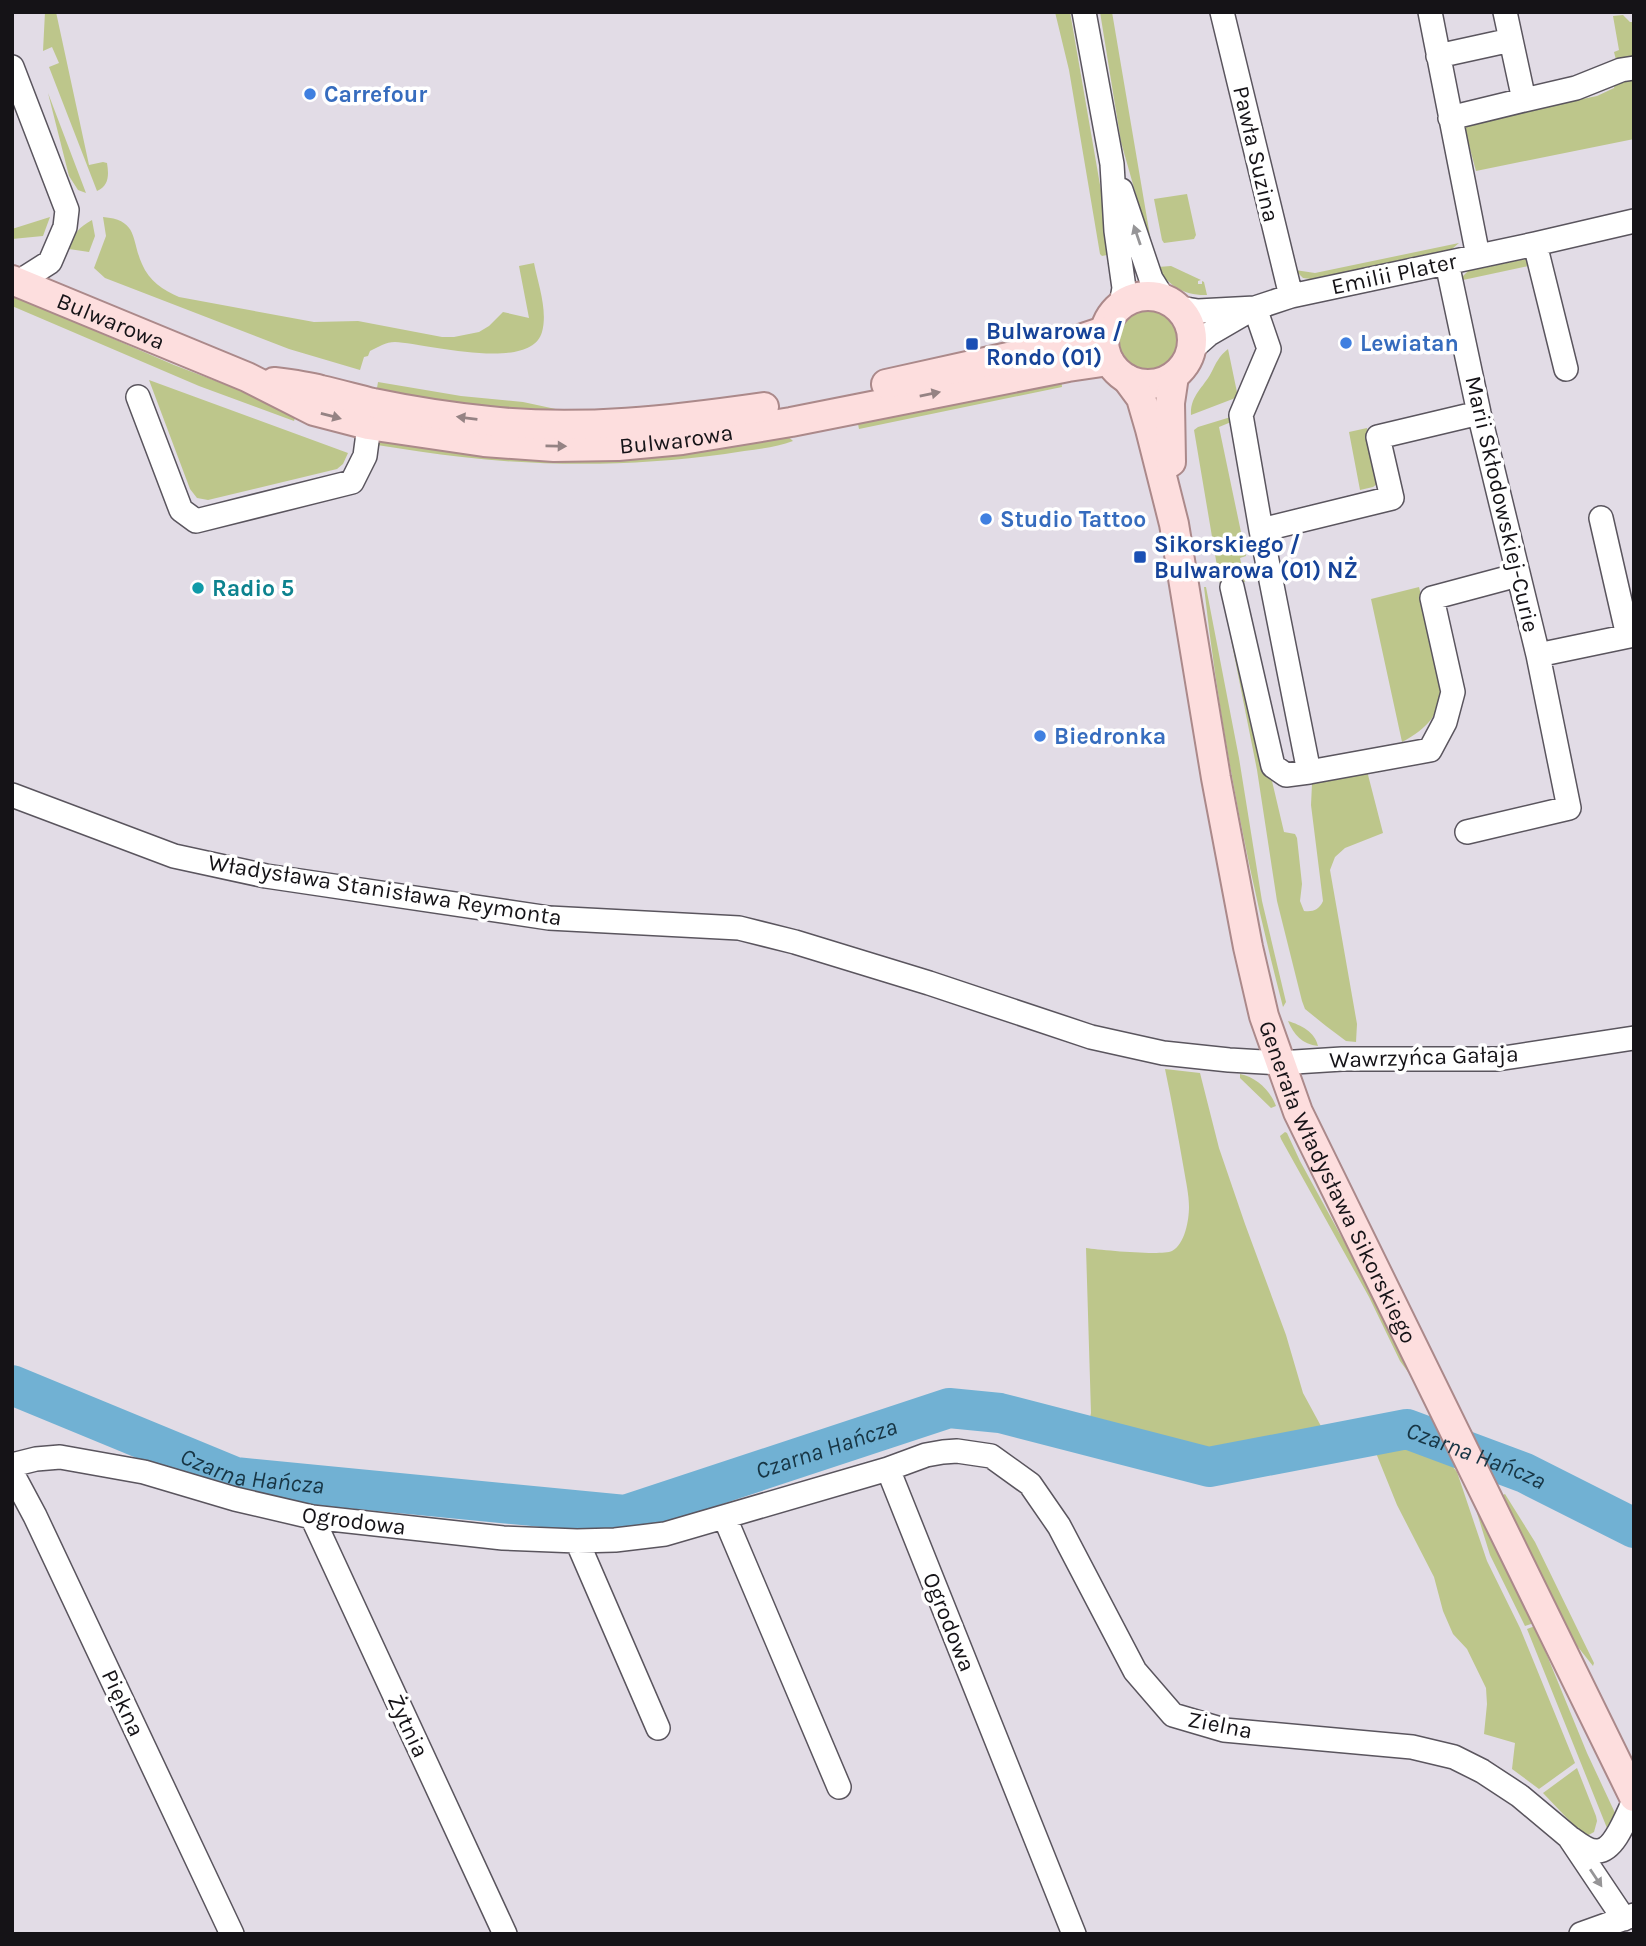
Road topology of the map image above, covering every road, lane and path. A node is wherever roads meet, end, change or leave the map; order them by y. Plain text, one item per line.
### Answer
1 (1084, 12) edge
2 (1222, 12) edge
3 (1430, 12) edge
4 (1505, 12) edge
5 (1511, 40) junction
6 (1438, 56) junction
7 (12, 68) edge
8 (1634, 68) edge
9 (1524, 100) junction
10 (1450, 118) junction
11 (1112, 164) junction
12 (1634, 221) edge
13 (1535, 244) junction
14 (1478, 256) junction
15 (50, 262) junction
16 (1447, 263) junction
17 (15, 281) edge
18 (1291, 296) junction
19 (64, 303) junction
20 (1172, 303) junction
21 (1121, 305) junction
22 (1255, 307) junction
23 (1104, 331) junction
24 (1192, 348) junction
25 (1566, 369) dead end
26 (1118, 370) junction
27 (1174, 376) junction
28 (138, 397) dead end
29 (1479, 413) junction
30 (370, 414) junction
31 (1601, 518) dead end
32 (1174, 524) junction
33 (1261, 530) junction
34 (1518, 575) junction
35 (1232, 587) dead end
36 (1631, 636) edge
37 (1538, 655) junction
38 (1310, 772) junction
39 (12, 795) edge
40 (1468, 832) dead end
41 (929, 983) joint
42 (1634, 1038) edge
43 (1279, 1062) junction
44 (12, 1465) edge
45 (888, 1469) junction
46 (12, 1473) edge
47 (312, 1517) junction
48 (725, 1518) junction
49 (577, 1541) junction
50 (658, 1728) dead end
51 (839, 1787) dead end
52 (1634, 1799) edge
53 (1569, 1837) junction
54 (1629, 1917) edge
55 (232, 1934) edge
56 (505, 1934) edge
57 (1074, 1934) edge
58 (1581, 1934) edge

1 - 11 street
2 - 18 street, Pawła Suzina
3 - 6 street
4 - 5 street
5 - 6 street
5 - 9 street
6 - 10 street
7 - 15 street
8 - 9 street
9 - 10 street
10 - 14 street
20 -> 11 street
11 - 21 street
12 - 13 street, Emilii Plater
13 - 14 street, Emilii Plater
13 - 25 street
14 - 16 street, Emilii Plater
15 - 17 street
15 - 19 street
16 - 18 street, Emilii Plater
16 - 29 street, Marii Skłodowskiej-Curie
17 - 19 main road, Bulwarowa
18 - 22 street, Emilii Plater
19 - 30 main road, Bulwarowa
20 - 21 main road
20 - 22 street, Emilii Plater
20 - 24 main road
21 - 23 main road
22 - 24 street, Emilii Plater
22 - 33 street
23 - 26 main road
23 -> 30 main road, Bulwarowa
24 - 27 main road
26 - 27 main road
30 -> 26 main road, Bulwarowa
26 - 32 main road, Generała Władysława Sikorskiego
27 - 32 main road, Generała Władysława Sikorskiego
28 - 30 street
29 - 33 street
29 - 34 street, Marii Skłodowskiej-Curie
31 - 36 street, Marii Skłodowskiej-Curie
32 - 43 main road, Generała Władysława Sikorskiego
33 - 38 street
34 - 37 street, Marii Skłodowskiej-Curie
34 - 38 street
35 - 38 street
36 - 37 street, Marii Skłodowskiej-Curie
37 - 40 street
39 - 41 street, Władysława Stanisława Reymonta
41 - 43 street, Wawrzyńca Gałaja
42 - 43 street, Wawrzyńca Gałaja
43 - 52 main road, Generała Władysława Sikorskiego
44 - 47 street, Ogrodowa
45 - 48 street, Ogrodowa
45 - 53 street, Zielna
45 - 57 street, Ogrodowa
46 - 55 street, Piękna
47 - 49 street, Ogrodowa
47 - 56 street, Żytnia
48 - 49 street, Ogrodowa
48 - 51 street
49 - 50 street
52 - 53 street
53 -> 54 street, Zielna
54 - 58 street

